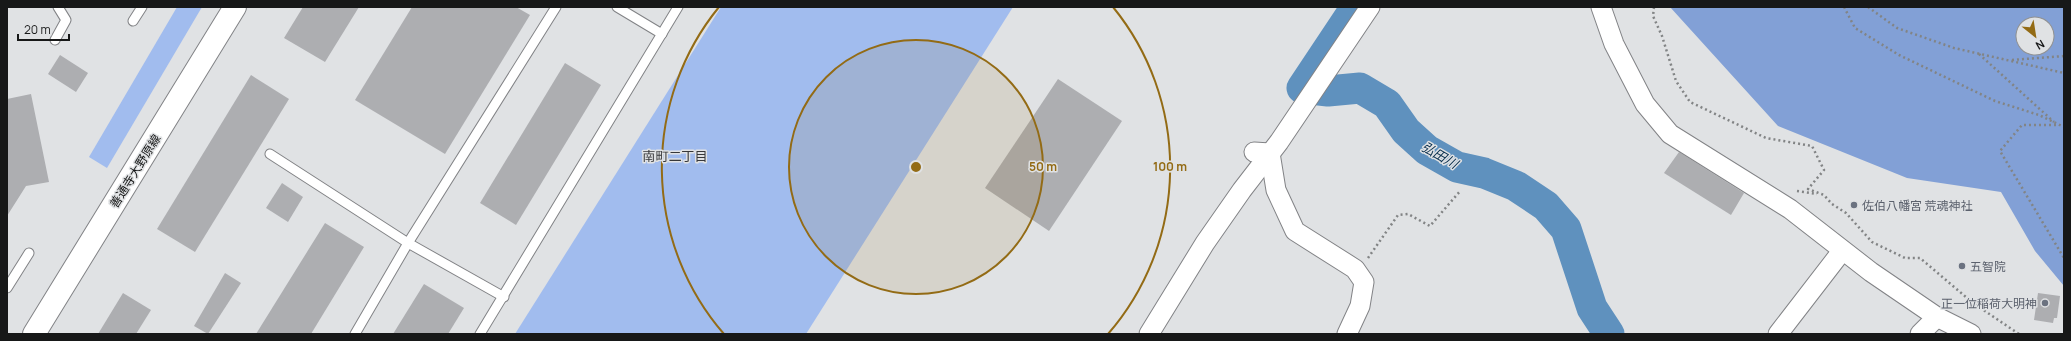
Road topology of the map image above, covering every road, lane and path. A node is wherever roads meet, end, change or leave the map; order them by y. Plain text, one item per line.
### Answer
1 (58, 7) edge
2 (142, 7) edge
3 (235, 7) edge
4 (556, 7) edge
5 (618, 7) edge
6 (678, 7) edge
7 (1370, 7) edge
8 (1601, 7) edge
9 (1654, 7) edge
10 (1844, 7) edge
11 (1868, 7) edge
12 (133, 21) dead end
13 (662, 34) junction
14 (55, 40) dead end
15 (1978, 53) junction
16 (2064, 56) edge
17 (2010, 61) junction
18 (2064, 73) edge
19 (2057, 125) junction
20 (2064, 127) edge
21 (1262, 153) junction
22 (270, 154) dead end
23 (1461, 190) dead end
24 (408, 243) junction
25 (1842, 251) junction
26 (29, 253) dead end
27 (2064, 258) edge
28 (1357, 273) junction
29 (7, 288) edge
30 (504, 297) junction
31 (1937, 317) junction
32 (34, 334) edge
33 (355, 334) edge
34 (480, 334) edge
35 (1149, 334) edge
36 (1347, 334) edge
37 (1778, 334) edge
38 (1920, 334) edge
39 (1970, 334) edge
40 (2019, 334) edge

1 - 14 lane
2 - 12 lane
3 - 32 main road, 善通寺大野原線
4 - 24 lane
5 - 13 lane
6 - 13 lane
7 - 21 street
8 - 25 street
9 - 40 path
10 - 19 path
11 - 15 path
13 - 30 lane
15 - 17 path
15 - 19 path
16 - 17 path
17 - 18 path
19 - 20 path
19 - 27 path
21 - 28 street
21 - 35 street
22 - 24 lane
23 - 28 path
24 - 30 lane
24 - 33 lane
25 - 31 street
25 - 37 street
26 - 29 lane
28 - 36 street
30 - 34 lane
31 - 38 street
31 - 39 street

